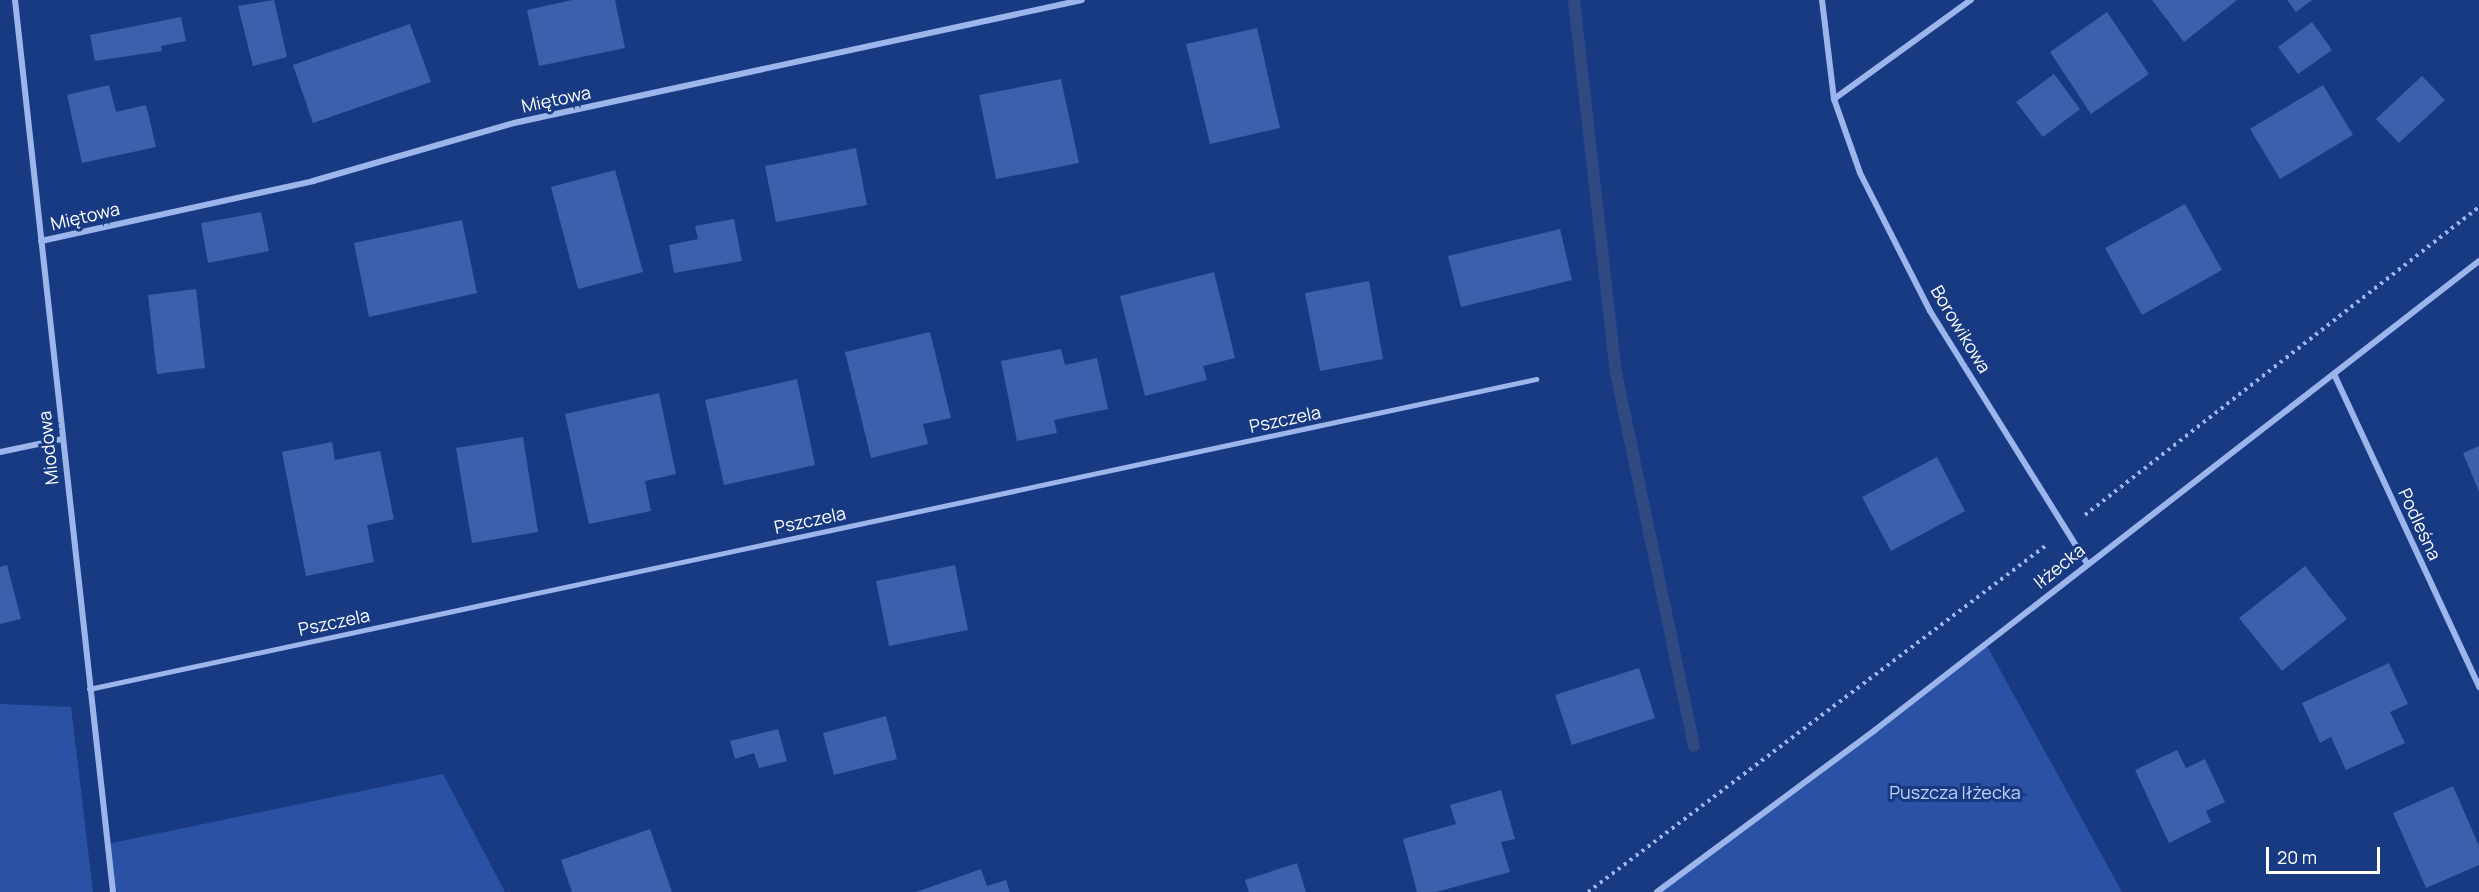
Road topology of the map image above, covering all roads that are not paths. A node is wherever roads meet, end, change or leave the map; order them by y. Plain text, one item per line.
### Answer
1 (15, 0) edge
2 (1082, 0) edge
3 (1822, 0) edge
4 (1971, 0) edge
5 (1834, 99) junction
6 (41, 242) junction
7 (2479, 261) edge
8 (2334, 374) junction
9 (1536, 379) dead end
10 (62, 439) junction
11 (0, 452) edge
12 (2087, 563) junction
13 (2479, 687) edge
14 (89, 689) junction
15 (113, 892) edge
16 (1657, 892) edge

1 - 6 street, Miodowa
2 - 6 street, Miętowa
3 - 5 street, Borowikowa
4 - 5 street
5 - 12 street, Borowikowa
6 - 10 street, Miodowa
7 - 8 street, Iłżecka
8 - 12 street, Iłżecka
8 - 13 street, Podleśna
9 - 14 lane, Pszczela
10 - 11 street
10 - 14 street, Miodowa
12 - 16 street, Iłżecka
14 - 15 street, Miodowa

